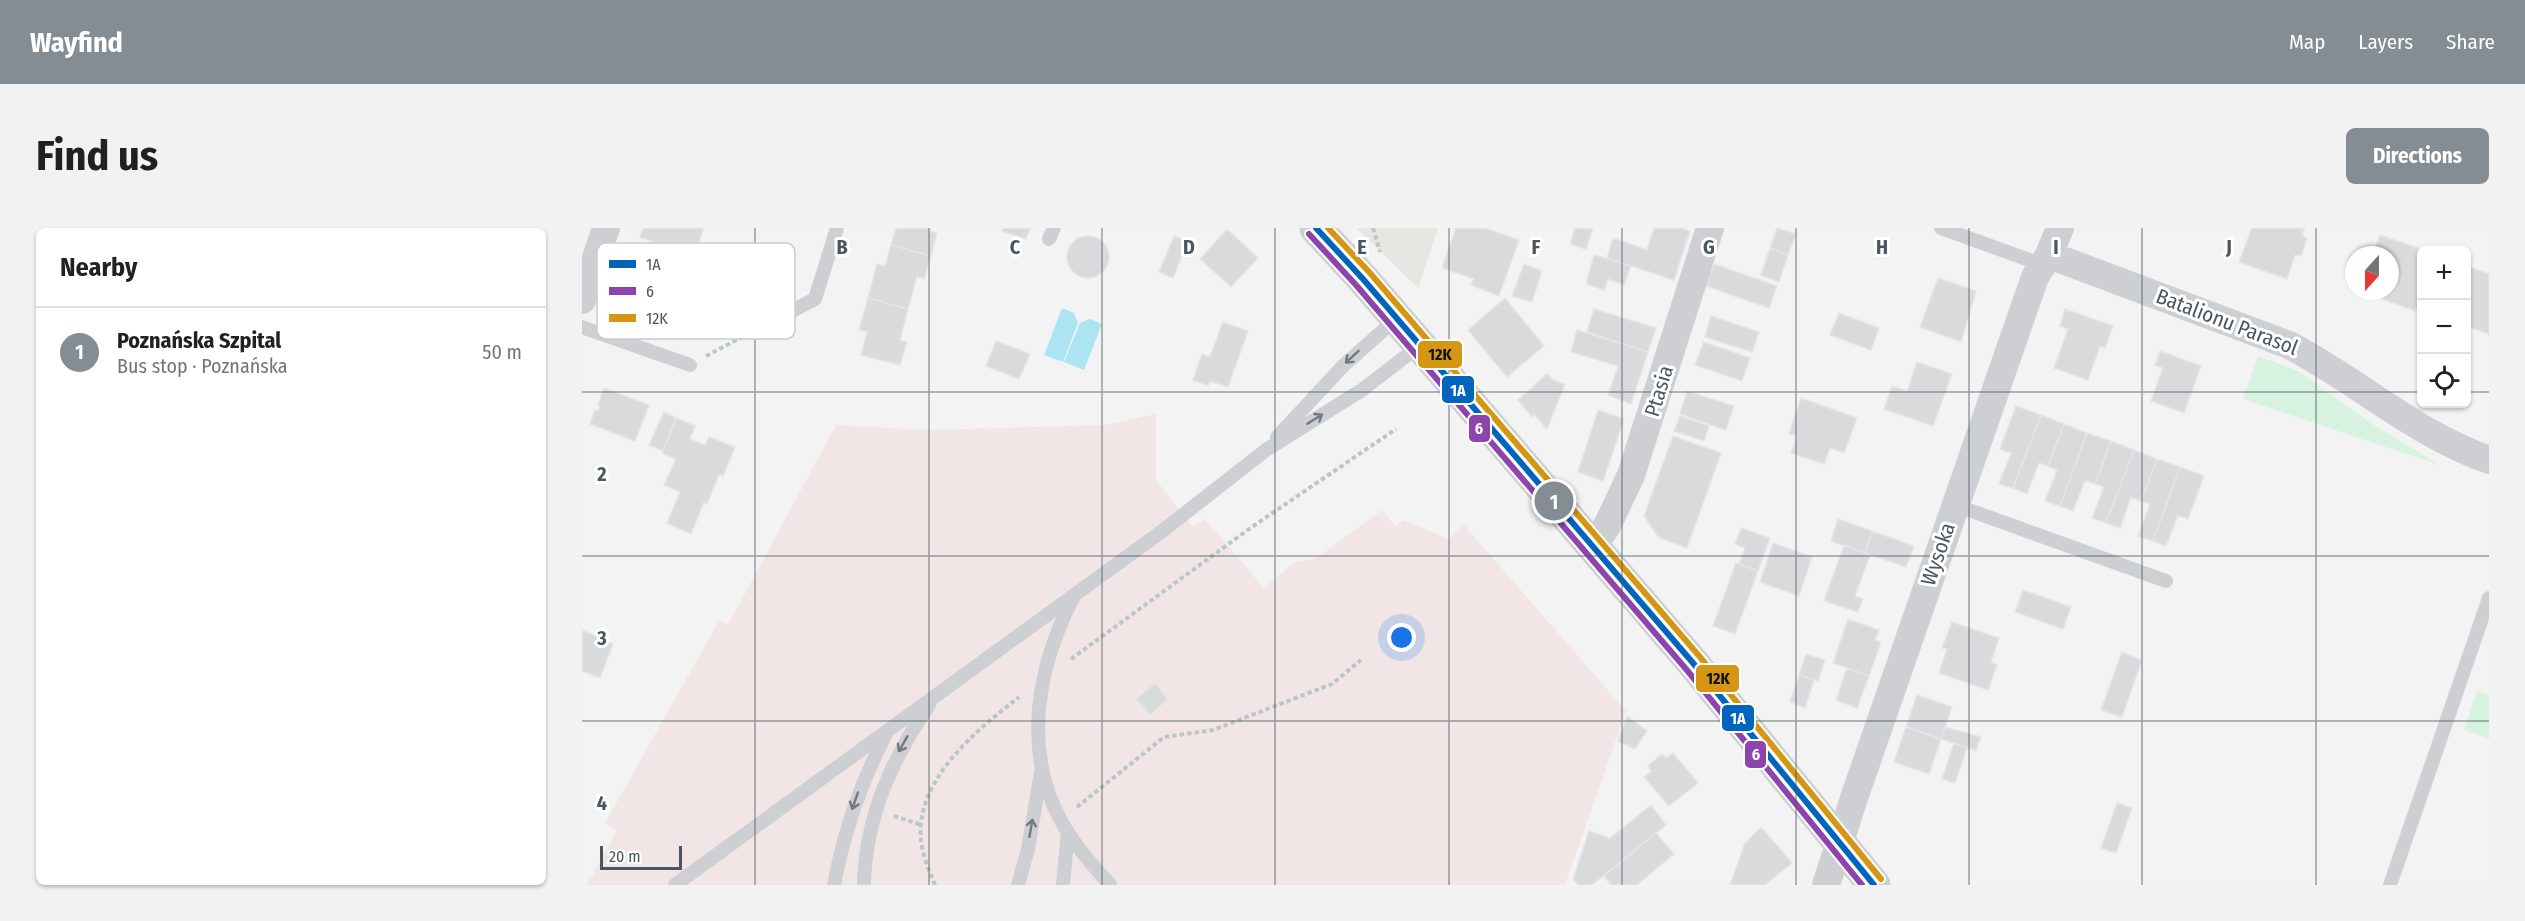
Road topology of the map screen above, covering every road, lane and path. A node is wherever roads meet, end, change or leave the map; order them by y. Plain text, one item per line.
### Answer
1 (606, 228) edge
2 (837, 228) edge
3 (1316, 228) edge
4 (1373, 228) edge
5 (1710, 228) edge
6 (1941, 228) edge
7 (2060, 228) edge
8 (601, 243) edge
9 (597, 255) edge
10 (2046, 260) junction
11 (1383, 261) dead end
12 (582, 300) edge
13 (795, 309) edge
14 (1396, 319) junction
15 (582, 327) edge
16 (597, 332) edge
17 (617, 339) edge
18 (738, 339) edge
19 (1419, 346) junction
20 (713, 352) dead end
21 (690, 364) dead end
22 (1396, 429) dead end
23 (1266, 450) junction
24 (2489, 460) edge
25 (1954, 506) junction
26 (1592, 546) junction
27 (2166, 581) dead end
28 (1076, 593) junction
29 (2489, 598) edge
30 (1361, 660) dead end
31 (1043, 679) junction
32 (935, 695) junction
33 (888, 729) junction
34 (1041, 768) junction
35 (1064, 826) junction
36 (1840, 842) junction
37 (675, 885) edge
38 (834, 885) edge
39 (864, 885) edge
40 (935, 885) edge
41 (1018, 885) edge
42 (1063, 885) edge
43 (1110, 885) edge
44 (1826, 885) edge
45 (1874, 885) edge
46 (2390, 885) edge

1 - 8 street
2 - 13 lane
3 - 14 street
4 - 11 path
5 - 26 street, Ptasia
6 - 10 lane
7 - 10 street, Wysoka
9 - 12 street
10 - 24 street, Batalionu Parasol
10 - 25 street, Wysoka
14 - 19 street
14 -> 23 lane
15 - 16 lane
17 - 21 lane
18 - 20 path
23 -> 19 lane
19 - 26 street
22 - 31 path
23 - 28 lane
25 - 27 lane
25 - 36 street, Wysoka
26 - 36 street
28 - 31 lane
28 - 32 lane
29 - 46 lane
30 - 35 path
31 - 34 lane
31 - 40 path
32 - 33 lane
32 -> 39 lane
33 - 37 lane
33 -> 38 lane
34 - 35 lane
41 -> 34 lane
35 - 42 lane
35 - 43 lane
36 - 44 street, Wysoka
36 - 45 street

